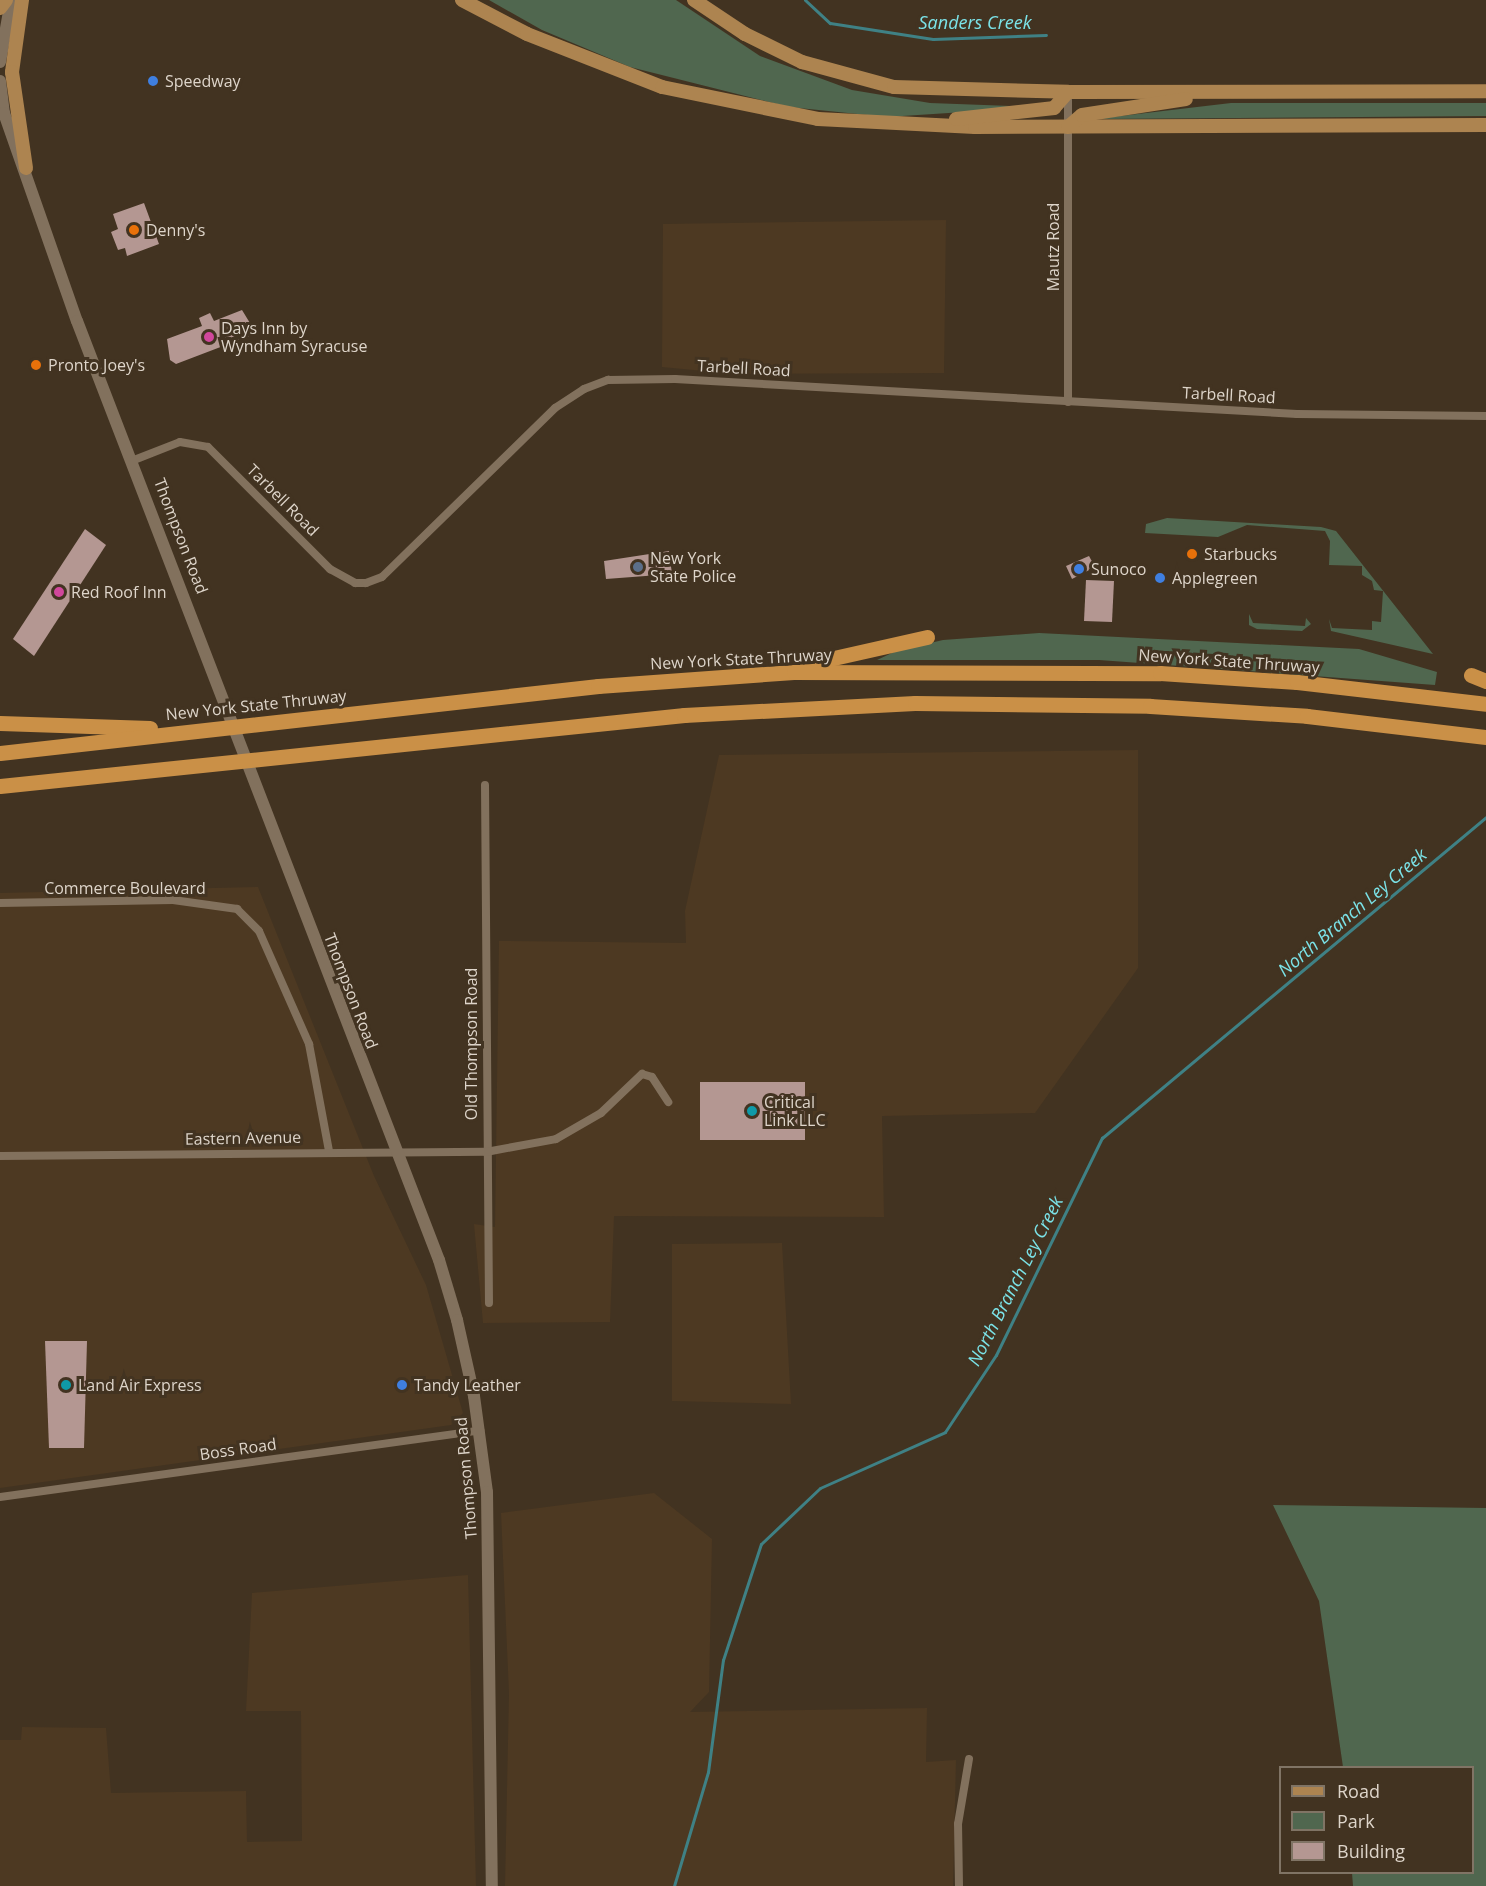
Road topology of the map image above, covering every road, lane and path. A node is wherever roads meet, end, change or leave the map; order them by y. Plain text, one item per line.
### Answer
1 (6, 0) edge
2 (10, 0) edge
3 (22, 0) edge
4 (462, 0) edge
5 (694, 0) edge
6 (0, 8) edge
7 (0, 62) edge
8 (0, 81) edge
9 (1486, 91) edge
10 (1068, 92) junction
11 (1235, 92) junction
12 (900, 125) junction
13 (1483, 125) edge
14 (1068, 127) junction
15 (0, 128) edge
16 (15, 142) junction
17 (26, 168) junction
18 (1068, 402) junction
19 (1486, 416) edge
20 (134, 460) junction
21 (927, 637) dead end
22 (753, 674) junction
23 (1471, 675) dead end
24 (1486, 681) edge
25 (1486, 704) edge
26 (0, 723) edge
27 (201, 729) junction
28 (1486, 737) edge
29 (0, 753) edge
30 (485, 785) dead end
31 (0, 786) edge
32 (0, 903) edge
33 (668, 1102) dead end
34 (329, 1151) junction
35 (398, 1151) junction
36 (486, 1152) junction
37 (0, 1155) edge
38 (489, 1303) dead end
39 (480, 1430) junction
40 (0, 1497) edge
41 (969, 1759) dead end
42 (492, 1886) edge
43 (959, 1886) edge

1 - 6 main road
2 - 7 street
3 - 17 main road
4 - 12 main road
5 - 10 main road
8 - 16 street, Thompson Road
9 - 11 main road
10 - 11 main road
10 - 12 main road
10 - 14 street, Mautz Road
11 - 14 main road
12 - 14 main road
13 - 14 main road
14 - 18 street, Mautz Road
15 - 16 street, Thompson Road
16 - 17 street, Thompson Road
17 - 20 street, Thompson Road
18 - 19 street, Tarbell Road
18 - 20 street, Tarbell Road
20 - 35 street, Thompson Road
21 - 22 highway
22 - 25 highway, New York State Thruway
22 - 27 highway, New York State Thruway
23 - 24 highway
26 - 27 highway
27 - 29 highway, New York State Thruway
28 - 31 highway
30 - 36 street, Old Thompson Road
32 - 34 street, Commerce Boulevard
33 - 36 street, Eastern Avenue
34 - 35 street, Eastern Avenue
34 - 37 street, Eastern Avenue
35 - 36 street, Eastern Avenue
35 - 39 street, Thompson Road
36 - 38 street, Old Thompson Road
39 - 40 street, Boss Road
39 - 42 street, Thompson Road
41 - 43 street

